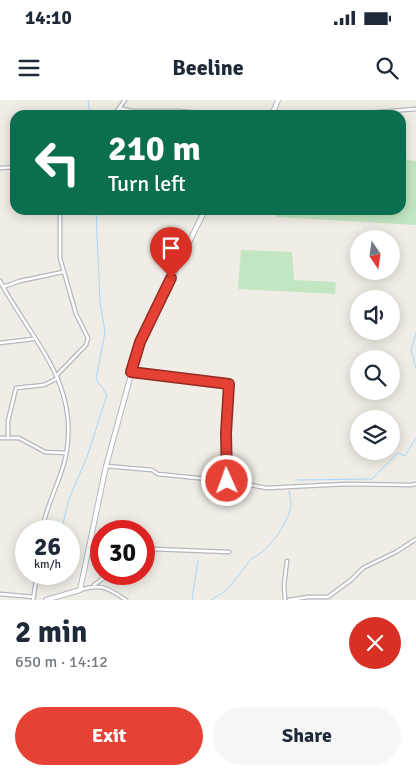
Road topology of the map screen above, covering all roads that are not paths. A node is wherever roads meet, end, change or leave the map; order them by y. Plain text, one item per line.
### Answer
1 (125, 100) edge
2 (119, 108) joint
3 (125, 110) edge
4 (60, 215) edge
5 (203, 215) edge
6 (63, 272) junction
7 (0, 281) edge
8 (4, 288) junction
9 (0, 291) edge
10 (34, 339) junction
11 (0, 343) edge
12 (131, 372) junction
13 (58, 377) junction
14 (0, 438) edge
15 (8, 438) junction
16 (66, 454) junction
17 (106, 466) junction
18 (227, 481) junction
19 (416, 484) edge
20 (45, 520) edge
21 (416, 539) edge
22 (155, 549) edge
23 (229, 552) dead end
24 (287, 561) dead end
25 (36, 585) edge
26 (93, 586) joint
27 (80, 590) junction
28 (0, 594) edge
29 (34, 598) edge
30 (328, 598) edge
31 (46, 600) edge
32 (126, 600) edge
33 (285, 600) edge
34 (290, 600) edge

1 - 2 street
2 - 3 street
4 - 6 street
5 - 12 street
6 - 8 street
6 - 13 street
7 - 8 street
8 - 9 street
8 - 10 street
10 - 11 street
10 - 13 street
12 - 17 street
12 - 18 street
13 - 15 street
13 - 16 street
14 - 15 street
15 - 16 street
16 - 20 street
17 - 18 street
17 - 27 street
18 - 19 street
21 - 30 street
22 - 23 street
24 - 33 street
25 - 29 street
26 - 27 street
26 - 32 street
27 - 31 street
28 - 29 street
30 - 34 street

